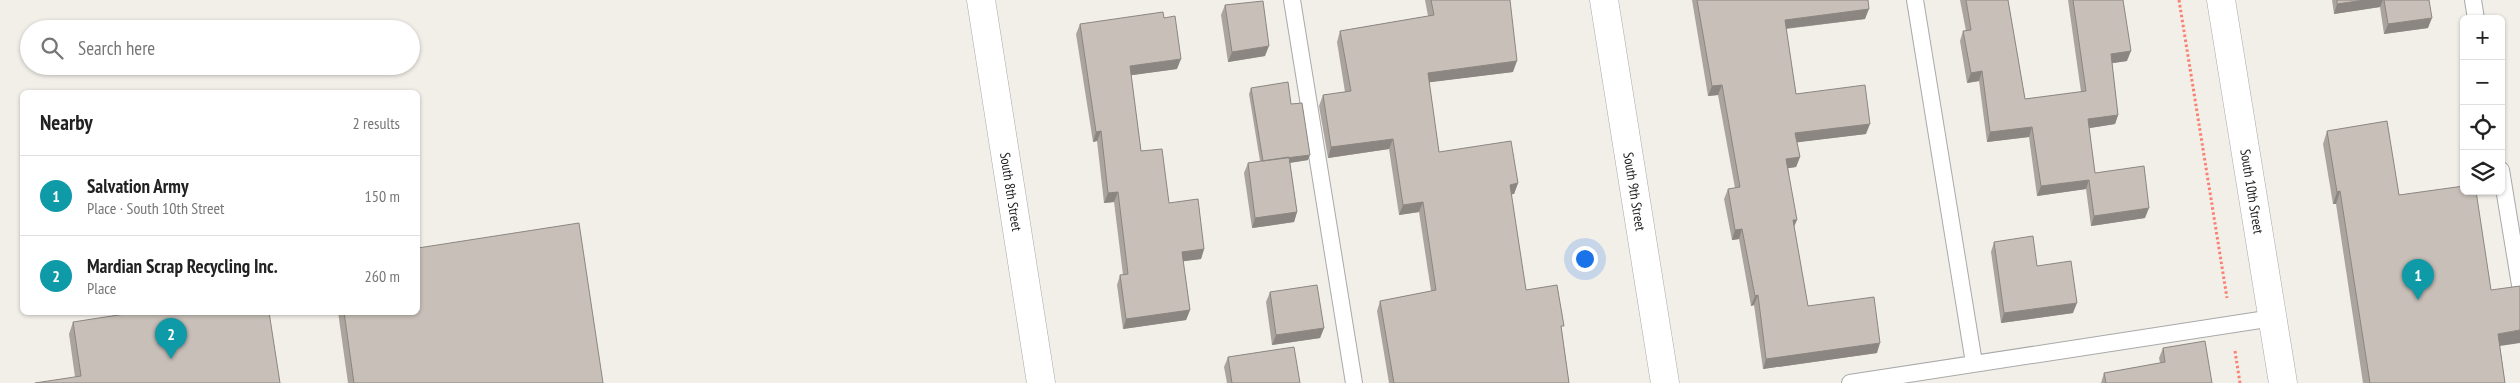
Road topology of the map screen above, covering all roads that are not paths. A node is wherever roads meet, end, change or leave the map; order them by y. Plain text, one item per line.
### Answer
1 (981, 0) edge
2 (1292, 0) edge
3 (1604, 0) edge
4 (1915, 0) edge
5 (2221, 0) edge
6 (2474, 0) edge
7 (2476, 15) edge
8 (2505, 194) edge
9 (2520, 285) edge
10 (2272, 318) junction
11 (1974, 363) junction
12 (1041, 383) edge
13 (1354, 383) edge
14 (1665, 383) edge
15 (1850, 383) edge
16 (2283, 383) edge

1 - 12 street, South 8th Street
2 - 13 lane
3 - 14 street, South 9th Street
4 - 11 lane
5 - 10 street, South 10th Street
6 - 7 lane
8 - 9 lane
10 - 11 lane
10 - 16 street, South 10th Street
11 - 15 lane

